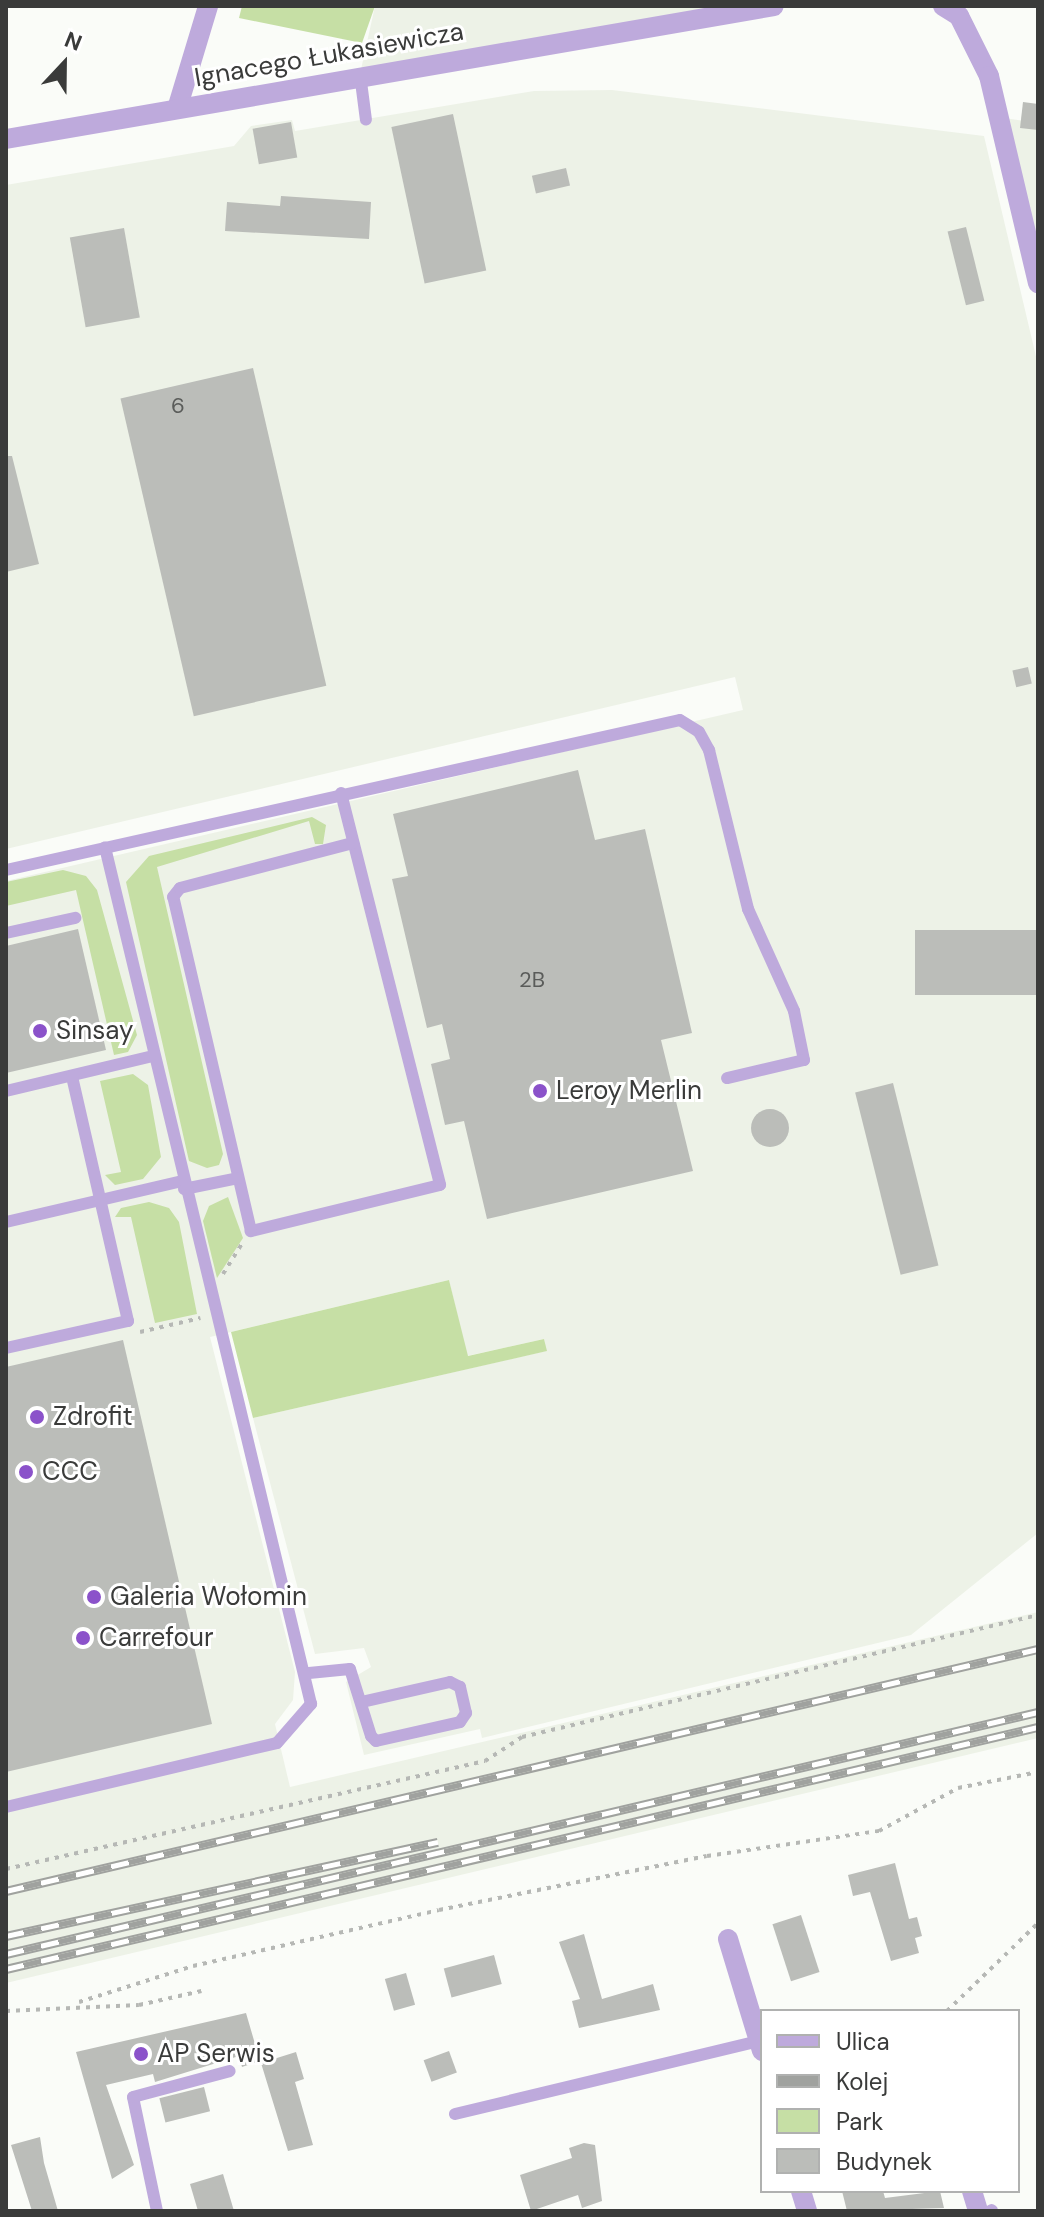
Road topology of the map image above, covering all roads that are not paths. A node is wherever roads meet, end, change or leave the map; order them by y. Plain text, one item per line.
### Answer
1 (208, 6) edge
2 (774, 6) edge
3 (943, 6) edge
4 (360, 74) junction
5 (177, 109) junction
6 (366, 120) dead end
7 (6, 139) edge
8 (1038, 283) edge
9 (341, 793) junction
10 (353, 843) junction
11 (105, 847) junction
12 (6, 870) edge
13 (75, 918) dead end
14 (6, 933) edge
15 (153, 1056) junction
16 (72, 1076) junction
17 (727, 1078) dead end
18 (6, 1091) edge
19 (238, 1178) junction
20 (183, 1185) junction
21 (101, 1200) junction
22 (6, 1222) edge
23 (6, 1348) edge
24 (309, 1673) junction
25 (362, 1702) junction
26 (6, 1807) edge
27 (728, 1939) dead end
28 (760, 2043) edge
29 (760, 2046) edge
30 (230, 2071) dead end
31 (455, 2114) dead end
32 (157, 2211) edge

1 - 5 street, Ignacego Łukasiewicza
2 - 4 street, Ignacego Łukasiewicza
3 - 8 street
4 - 5 street, Ignacego Łukasiewicza
4 - 6 lane
5 - 7 street, Ignacego Łukasiewicza
9 - 10 lane
9 - 11 lane
9 - 17 lane
10 - 19 lane
10 - 19 lane
11 - 12 lane
11 - 15 lane
13 - 14 lane
15 - 16 lane
15 - 20 lane
16 - 18 lane
16 - 21 lane
19 - 20 lane
20 - 21 lane
20 - 24 lane
21 - 22 lane
21 - 23 lane
24 - 25 lane
24 - 26 lane
25 - 25 lane
27 - 28 street
29 - 31 lane
30 - 32 lane

